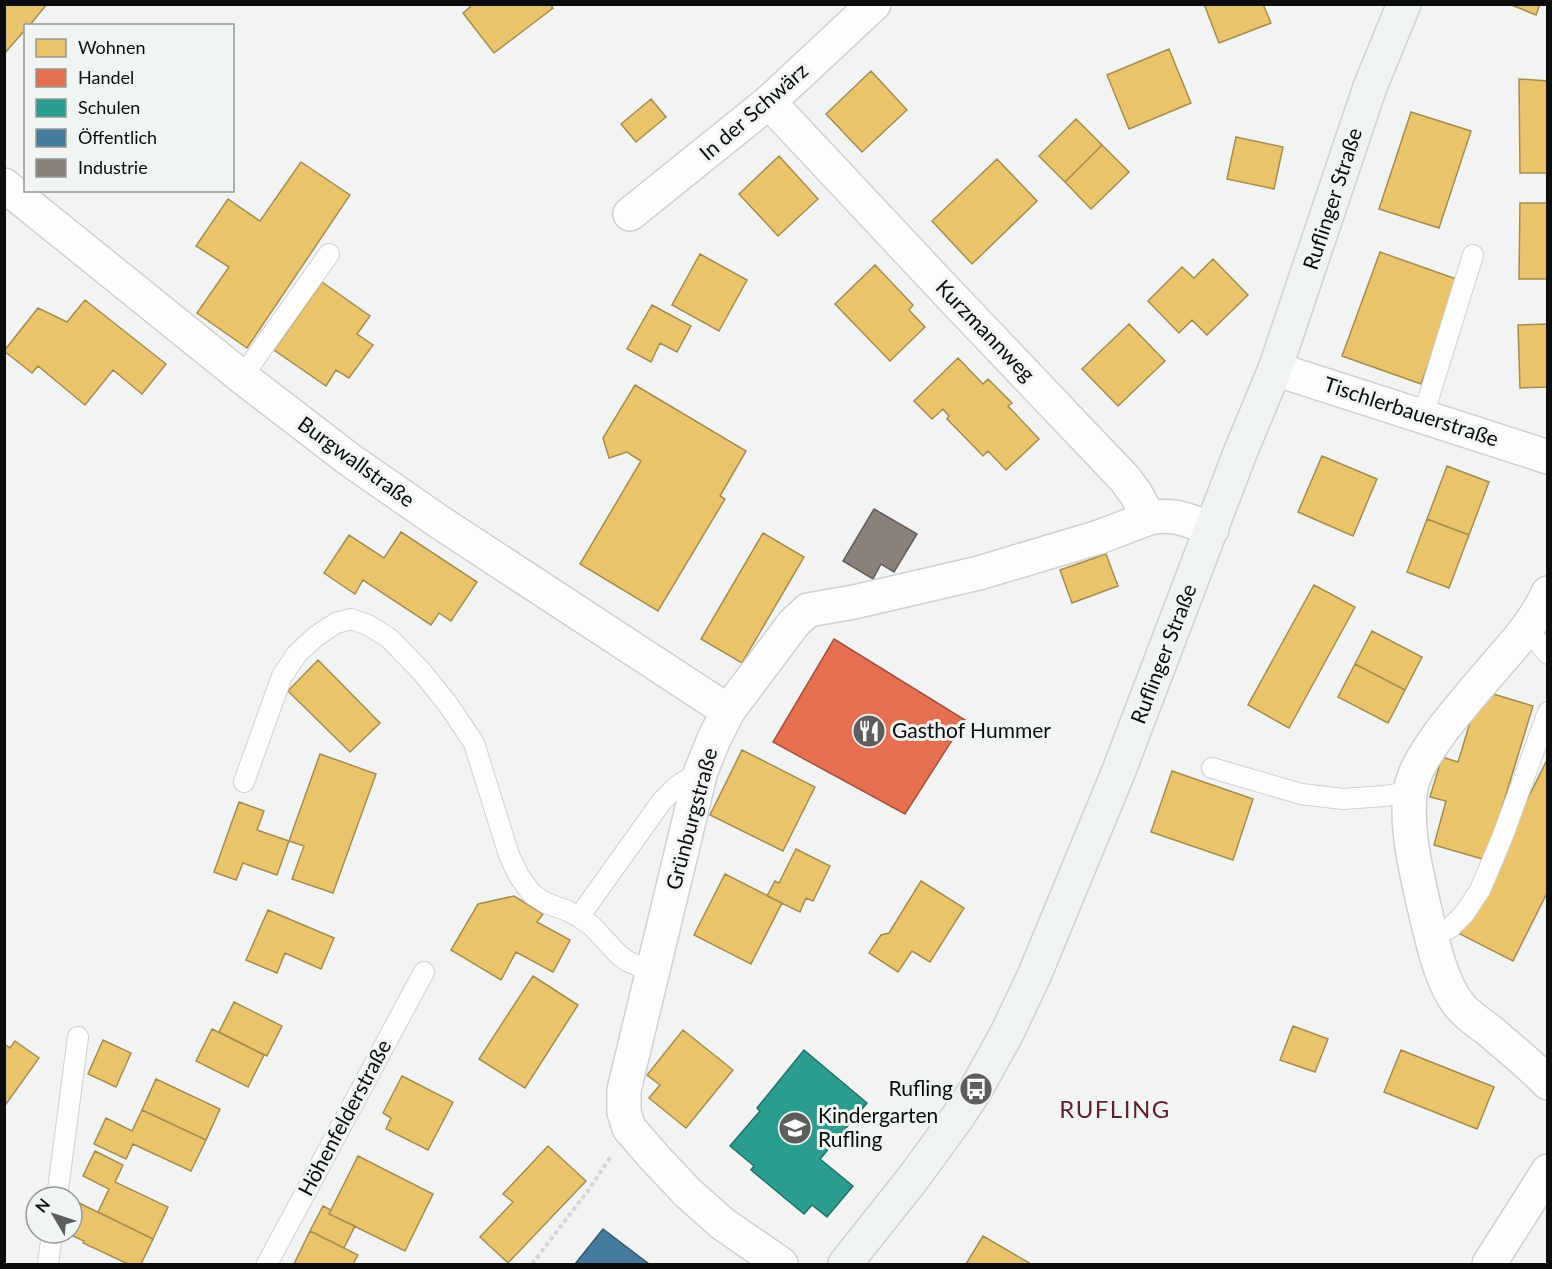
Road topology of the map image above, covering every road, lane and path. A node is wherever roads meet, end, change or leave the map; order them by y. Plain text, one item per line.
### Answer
1 (874, 4) edge
2 (1404, 4) edge
3 (769, 102) junction
4 (4, 185) edge
5 (630, 214) dead end
6 (329, 254) dead end
7 (1473, 255) dead end
8 (1275, 369) junction
9 (242, 377) junction
10 (1423, 416) junction
11 (1548, 457) edge
12 (1149, 518) junction
13 (1212, 529) junction
14 (1548, 592) edge
15 (1538, 642) edge
16 (728, 711) junction
17 (1548, 712) edge
18 (1212, 768) dead end
19 (701, 771) junction
20 (244, 782) dead end
21 (1410, 792) junction
22 (579, 917) junction
23 (1431, 937) junction
24 (424, 972) dead end
25 (653, 972) junction
26 (78, 1037) dead end
27 (1548, 1083) edge
28 (630, 1128) junction
29 (1548, 1171) edge
30 (59, 1185) edge
31 (50, 1245) edge
32 (48, 1264) edge
33 (267, 1264) edge
34 (532, 1264) edge
35 (782, 1264) edge
36 (845, 1264) edge
37 (1489, 1264) edge

1 - 3 street, In der Schwärz
2 - 8 street, Ruflinger Straße
3 - 5 street, In der Schwärz
3 - 12 street, Kurzmannweg
4 - 9 street, Burgwallstraße
6 - 9 lane
7 - 10 lane
8 - 10 street, Tischlerbauerstraße
8 - 13 street, Ruflinger Straße
9 - 16 street, Burgwallstraße
10 - 11 street, Tischlerbauerstraße
12 - 13 street
12 - 16 street, Grünburgstraße
13 - 36 street, Ruflinger Straße
14 - 15 street
15 - 21 street
16 - 19 street, Grünburgstraße
17 - 23 lane
18 - 21 lane
19 - 22 lane
19 - 25 street, Grünburgstraße
20 - 22 lane
21 - 23 street
22 - 25 lane
23 - 27 street
24 - 33 lane, Höhenfelderstraße
25 - 28 street, Grünburgstraße
26 - 30 lane
28 - 34 path
28 - 35 street, Grünburgstraße
29 - 37 street
31 - 32 lane

